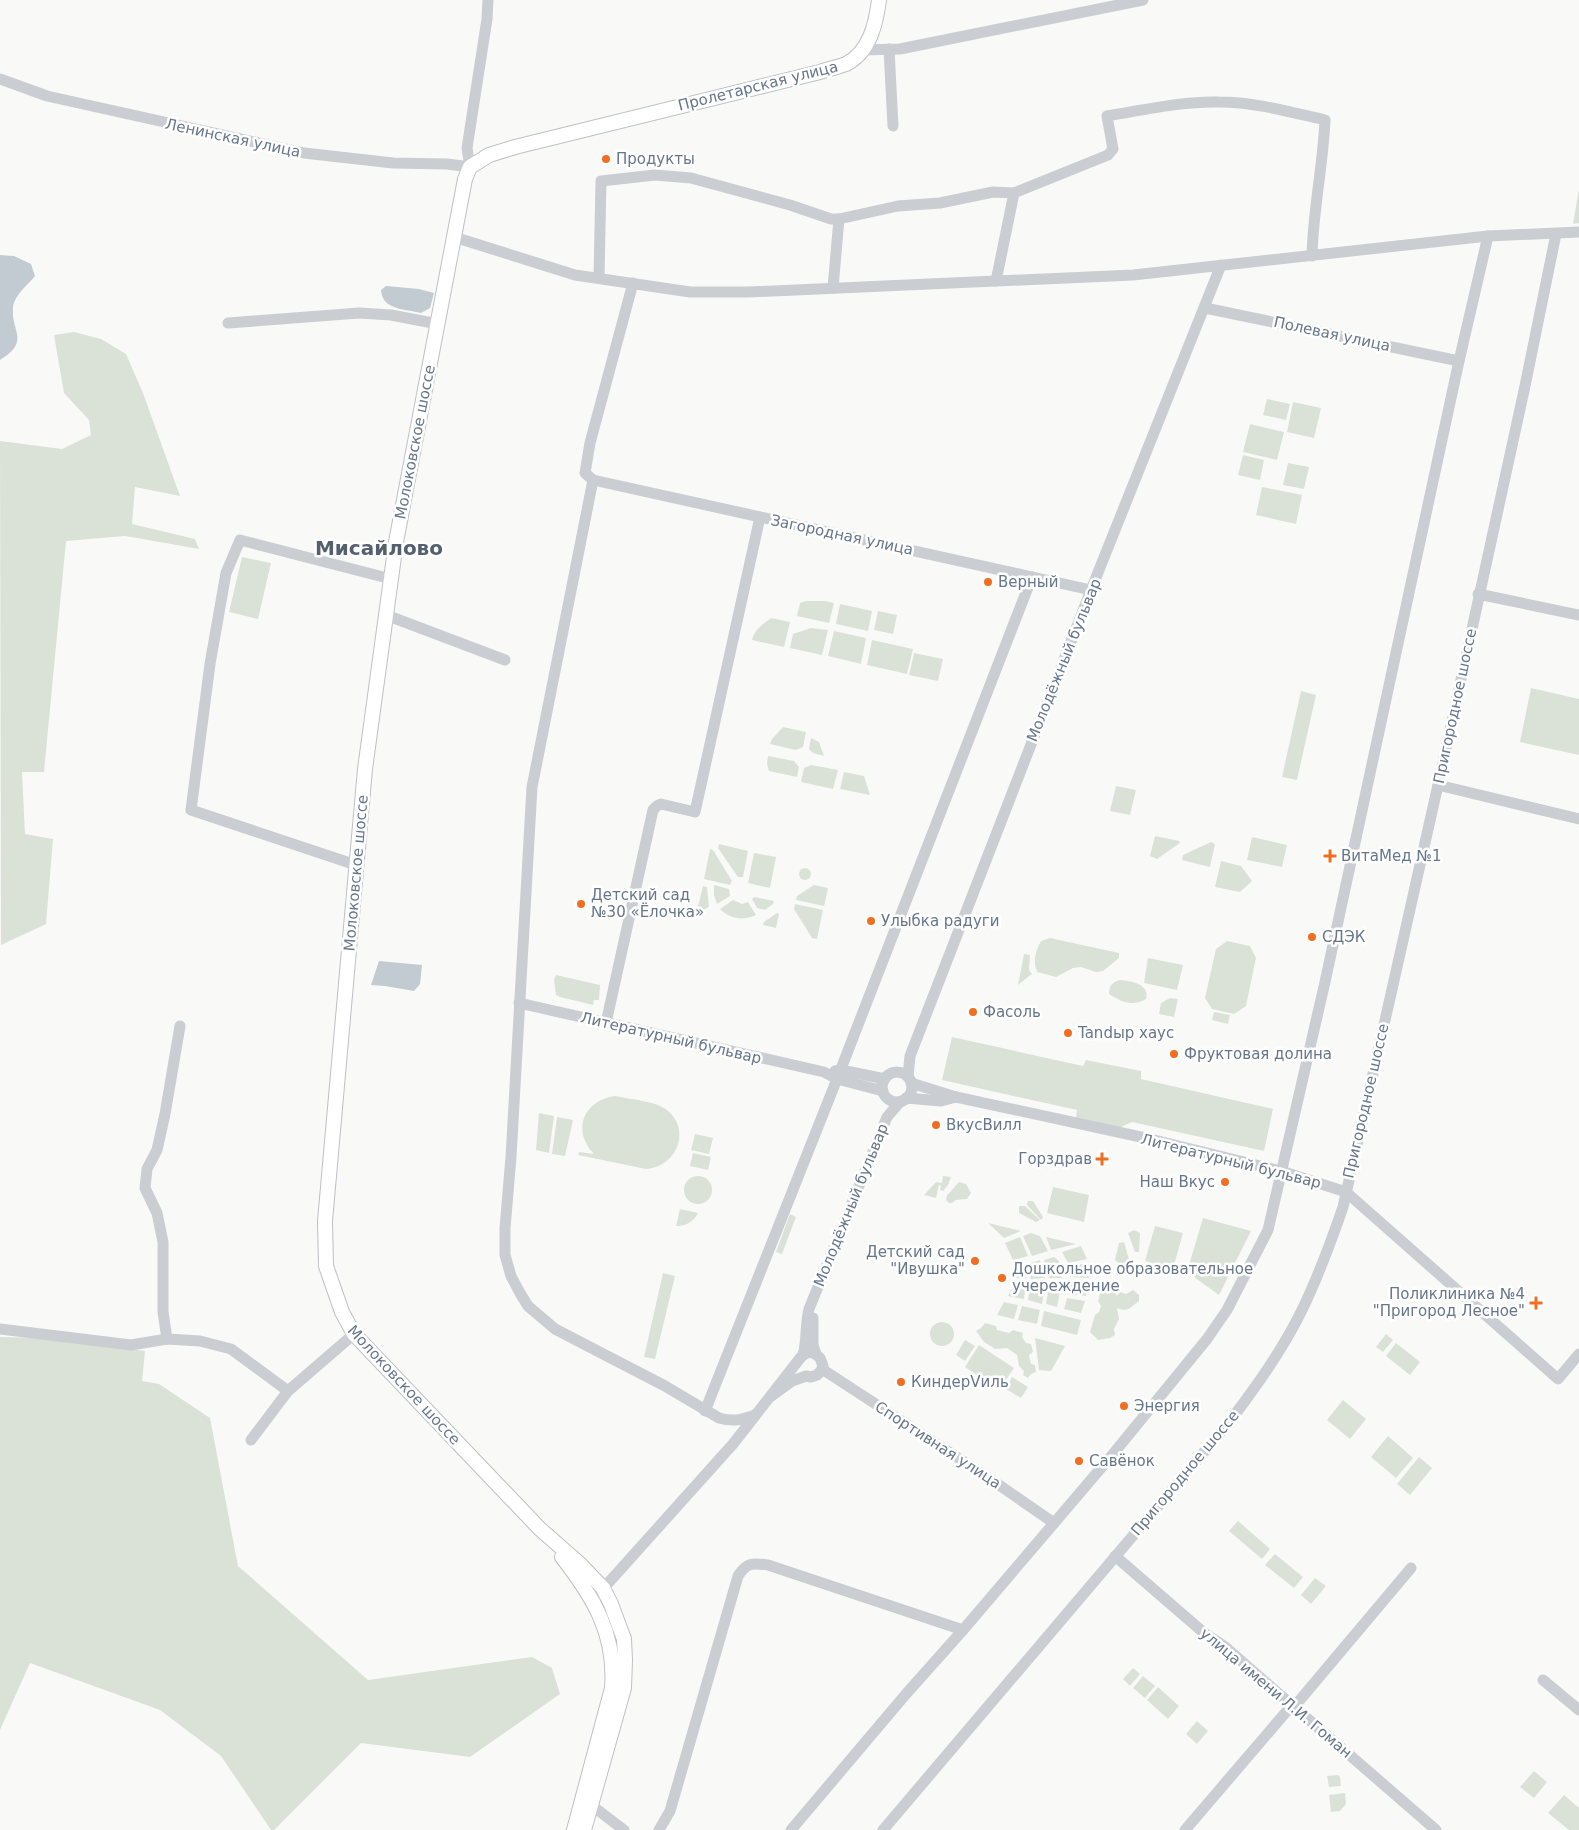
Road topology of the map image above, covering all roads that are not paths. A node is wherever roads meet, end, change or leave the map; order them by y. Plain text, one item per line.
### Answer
1 (488, 0) edge
2 (879, 0) edge
3 (1143, 0) edge
4 (889, 49) junction
5 (863, 50) junction
6 (0, 79) edge
7 (893, 126) dead end
8 (470, 167) junction
9 (1014, 192) junction
10 (839, 219) junction
11 (1579, 232) edge
12 (1556, 234) junction
13 (1488, 236) junction
14 (454, 237) junction
15 (1312, 256) junction
16 (1222, 265) junction
17 (599, 278) junction
18 (996, 281) junction
19 (633, 284) junction
20 (833, 288) junction
21 (1205, 308) junction
22 (228, 323) dead end
23 (438, 324) junction
24 (1458, 360) junction
25 (593, 480) junction
26 (760, 517) junction
27 (1032, 577) junction
28 (391, 580) junction
29 (1091, 590) junction
30 (1478, 594) junction
31 (386, 615) junction
32 (1579, 615) edge
33 (505, 660) dead end
34 (1438, 785) junction
35 (1579, 819) edge
36 (356, 865) junction
37 (519, 1003) junction
38 (606, 1023) junction
39 (180, 1026) dead end
40 (910, 1056) junction
41 (896, 1072) junction
42 (839, 1075) junction
43 (885, 1079) junction
44 (909, 1080) junction
45 (884, 1094) junction
46 (956, 1097) junction
47 (904, 1100) junction
48 (887, 1117) junction
49 (1281, 1171) junction
50 (1346, 1192) junction
51 (816, 1294) junction
52 (0, 1329) edge
53 (354, 1334) junction
54 (167, 1339) junction
55 (816, 1354) junction
56 (1579, 1354) edge
57 (801, 1357) junction
58 (822, 1368) junction
59 (806, 1376) junction
60 (288, 1391) junction
61 (770, 1397) junction
62 (705, 1411) junction
63 (755, 1415) junction
64 (251, 1440) dead end
65 (1054, 1523) junction
66 (540, 1529) junction
67 (1115, 1556) junction
68 (1411, 1568) dead end
69 (603, 1588) junction
70 (593, 1600) junction
71 (963, 1630) junction
72 (1543, 1680) dead end
73 (1294, 1707) junction
74 (1579, 1710) edge
75 (587, 1802) junction
76 (670, 1811) junction
77 (613, 1821) junction
78 (574, 1830) edge
79 (585, 1830) edge
80 (624, 1830) edge
81 (659, 1830) edge
82 (664, 1830) edge
83 (791, 1830) edge
84 (883, 1830) edge
85 (1185, 1830) edge
86 (1436, 1830) edge

1 - 8 street
2 - 5 main road
3 - 4 street
4 - 5 street
4 - 7 street
5 - 8 main road, Пролетарская улица
6 - 8 street, Ленинская улица
8 - 14 main road, Молоковское шоссе
9 - 10 street
9 - 15 street
9 - 18 street
10 - 17 street
10 - 20 street
11 - 12 street
12 - 13 street
12 - 30 street, Пригородное шоссе
13 - 15 street
13 - 24 street
14 - 17 street
14 - 23 main road, Молоковское шоссе
15 - 16 street
16 - 18 street
16 - 21 street, Молодёжный бульвар
17 - 19 street
18 - 20 street
19 - 20 street
19 - 25 street
21 - 24 street, Полевая улица
21 - 29 street, Молодёжный бульвар
22 - 23 street
23 - 28 main road, Молоковское шоссе
24 - 49 street
25 - 26 street, Загородная улица
25 - 37 street
26 - 27 street, Загородная улица
26 - 38 street
27 - 29 street, Загородная улица
27 - 42 street
28 - 31 main road, Молоковское шоссе
28 - 36 street
29 - 40 street, Молодёжный бульвар
30 - 32 street
30 - 34 street, Пригородное шоссе
31 - 33 street
31 - 36 main road, Молоковское шоссе
34 - 35 street
34 - 50 street, Пригородное шоссе
36 - 53 main road, Молоковское шоссе
37 - 38 street, Литературный бульвар
37 - 62 street
38 - 42 street, Литературный бульвар
39 - 54 street
40 - 41 street, Молодёжный бульвар
40 - 44 street, Молодёжный бульвар
41 - 43 street
41 - 44 street
42 - 43 street, Литературный бульвар
42 - 45 street, Литературный бульвар
42 - 62 street
43 - 45 street
44 - 46 street, Литературный бульвар
44 - 47 street
45 - 47 street
45 - 48 street, Молодёжный бульвар
46 - 47 street, Литературный бульвар
46 - 49 street, Литературный бульвар
47 - 48 street, Молодёжный бульвар
48 - 51 street, Молодёжный бульвар
49 - 50 street, Литературный бульвар
49 - 65 street
50 - 56 street, Литературный бульвар
50 - 67 street, Пригородное шоссе
51 - 55 street, Молодёжный бульвар
51 - 57 street, Молодёжный бульвар
52 - 54 street
53 - 60 street
53 - 66 main road, Молоковское шоссе
54 - 60 street
55 - 57 street
55 - 58 street
57 - 59 street
57 - 61 street
58 - 59 street
58 - 65 street, Спортивная улица
59 - 61 street
60 - 64 street
61 - 63 street
62 - 63 street
63 - 69 street
65 - 71 street
66 - 69 main road, Молоковское шоссе
66 - 70 main road, Молоковское шоссе
67 - 73 street, улица имени Л.И. Гоман
67 - 84 street, Пригородное шоссе
68 - 73 street
69 - 70 street
69 - 75 main road, Молоковское шоссе
70 - 75 main road, Молоковское шоссе
71 - 76 street
71 - 83 street
72 - 74 street
73 - 85 street
73 - 86 street, улица имени Л.И. Гоман
75 - 77 street
75 - 78 main road
75 - 79 main road
76 - 81 street
76 - 82 street
77 - 79 street
77 - 80 street

